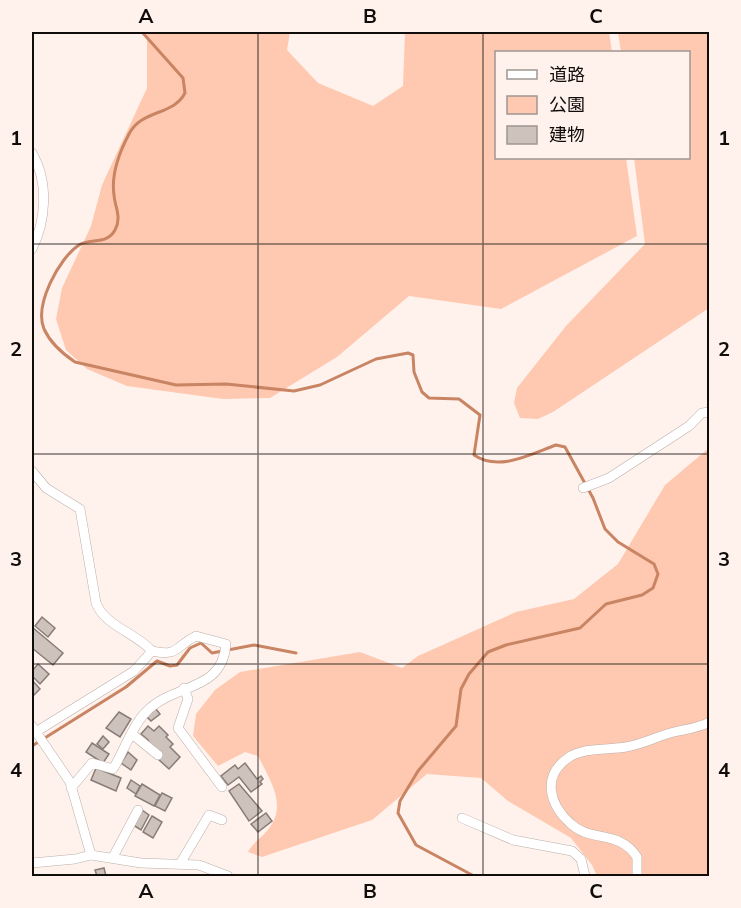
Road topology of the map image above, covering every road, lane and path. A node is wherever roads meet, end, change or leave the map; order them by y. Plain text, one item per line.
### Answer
1 (32, 153) edge
2 (32, 249) edge
3 (710, 412) edge
4 (32, 471) edge
5 (585, 487) dead end
6 (152, 651) junction
7 (184, 688) junction
8 (710, 723) edge
9 (37, 734) edge
10 (132, 734) junction
11 (159, 755) dead end
12 (222, 787) dead end
13 (71, 788) junction
14 (138, 810) dead end
15 (462, 818) dead end
16 (222, 820) dead end
17 (91, 855) junction
18 (113, 857) junction
19 (32, 863) edge
20 (180, 864) junction
21 (228, 876) edge
22 (585, 876) edge
23 (637, 876) edge

1 - 2 street
3 - 5 street
4 - 6 street
6 - 7 street
6 - 9 street
7 - 10 street
7 - 12 street
8 - 23 street
9 - 13 street
10 - 11 street
10 - 13 street
13 - 17 street
14 - 18 street
15 - 22 street
16 - 20 street
17 - 18 street
17 - 19 street
18 - 20 street
20 - 21 street

